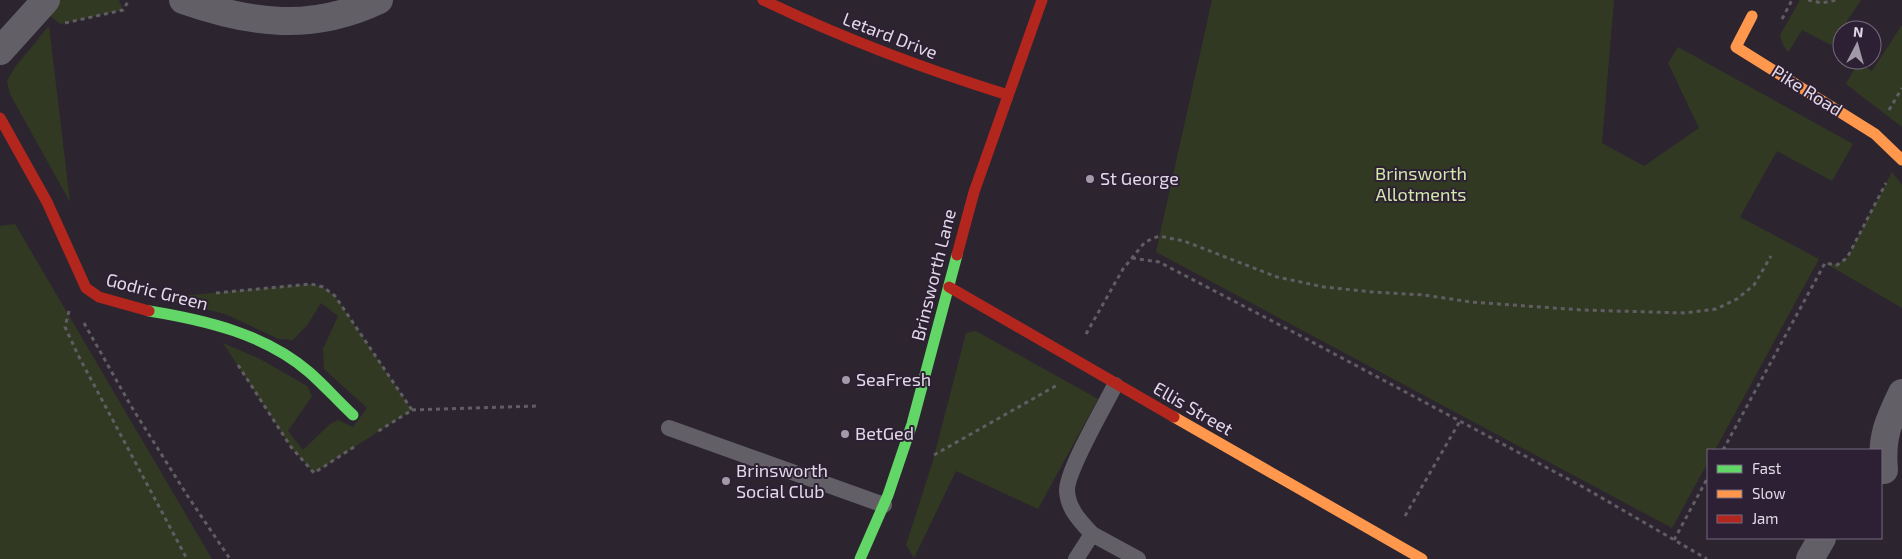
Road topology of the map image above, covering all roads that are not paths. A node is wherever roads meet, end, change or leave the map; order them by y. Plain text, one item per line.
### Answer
1 (46, 0) edge
2 (183, 0) edge
3 (379, 0) edge
4 (763, 0) edge
5 (1042, 0) edge
6 (1752, 16) dead end
7 (0, 51) edge
8 (1008, 95) junction
9 (0, 118) edge
10 (1901, 159) edge
11 (949, 288) junction
12 (1115, 385) junction
13 (1902, 393) edge
14 (354, 415) dead end
15 (669, 428) dead end
16 (1889, 470) edge
17 (884, 505) junction
18 (1092, 534) junction
19 (1821, 539) edge
20 (863, 558) edge
21 (1076, 559) edge
22 (1138, 559) edge
23 (1422, 559) edge
24 (1810, 559) edge

1 - 7 street
2 - 3 street
4 - 8 street, Letard Drive
5 - 8 street, Brinsworth Lane
6 - 10 street, Pike Road
8 - 11 street, Brinsworth Lane
9 - 14 street, Godric Green
11 - 12 street, Ellis Street
11 - 17 street, Brinsworth Lane
12 - 18 lane
12 - 23 street, Ellis Street
13 - 16 street
15 - 17 lane
17 - 20 street, Brinsworth Lane
18 - 21 lane
18 - 22 lane
19 - 24 street

